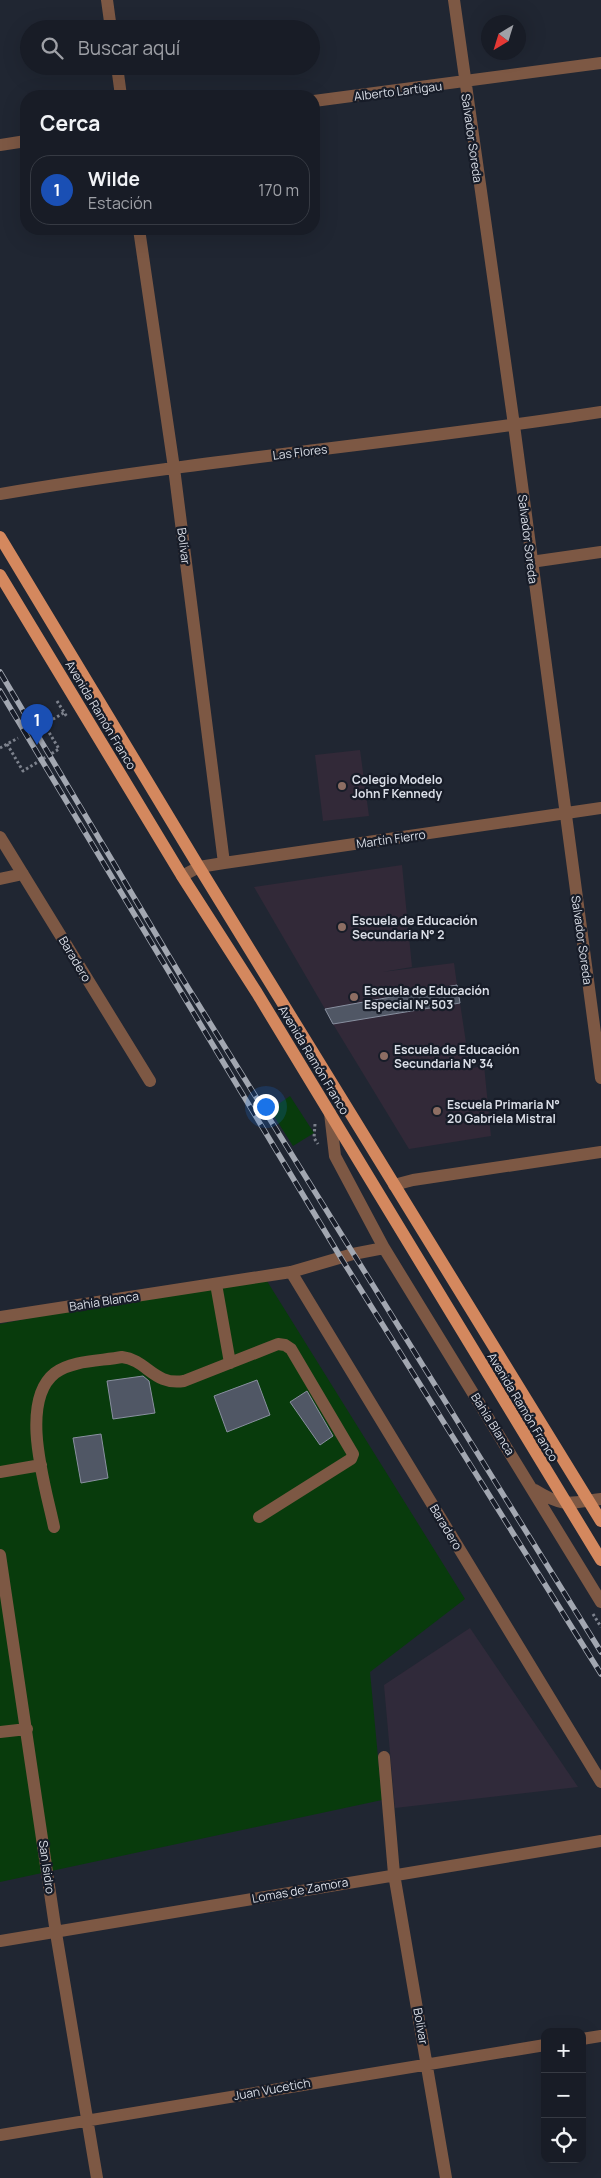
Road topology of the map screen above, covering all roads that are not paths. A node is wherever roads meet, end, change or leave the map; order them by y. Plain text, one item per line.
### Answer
1 (107, 0) edge
2 (454, 0) edge
3 (110, 20) edge
4 (601, 63) edge
5 (118, 75) edge
6 (464, 82) junction
7 (120, 90) edge
8 (320, 100) edge
9 (20, 142) edge
10 (0, 145) edge
11 (139, 235) edge
12 (601, 412) edge
13 (514, 425) junction
14 (174, 468) junction
15 (0, 494) edge
16 (0, 537) edge
17 (601, 552) edge
18 (530, 562) junction
19 (0, 575) edge
20 (601, 808) edge
21 (565, 814) junction
22 (0, 837) edge
23 (224, 863) junction
24 (199, 867) junction
25 (23, 874) junction
26 (182, 876) junction
27 (0, 879) edge
28 (601, 1078) edge
29 (150, 1081) dead end
30 (330, 1112) junction
31 (601, 1152) edge
32 (394, 1185) junction
33 (384, 1248) junction
34 (291, 1272) junction
35 (216, 1284) junction
36 (0, 1316) edge
37 (230, 1363) junction
38 (40, 1465) junction
39 (0, 1472) edge
40 (534, 1489) junction
41 (595, 1500) edge
42 (566, 1504) junction
43 (260, 1518) dead end
44 (601, 1521) edge
45 (54, 1527) dead end
46 (0, 1556) edge
47 (601, 1560) edge
48 (596, 1606) edge
49 (27, 1728) junction
50 (0, 1732) edge
51 (384, 1757) dead end
52 (601, 1782) edge
53 (601, 1841) edge
54 (394, 1874) junction
55 (56, 1932) junction
56 (0, 1941) edge
57 (601, 2036) edge
58 (586, 2038) edge
59 (541, 2046) edge
60 (428, 2063) junction
61 (88, 2121) junction
62 (0, 2135) edge
63 (97, 2178) edge
64 (446, 2178) edge

1 - 3 street
2 - 6 street, Salvador Soreda
4 - 6 street, Alberto Lartigau
5 - 7 street
6 - 8 street, Alberto Lartigau
6 - 13 street, Salvador Soreda
9 - 10 street
11 - 14 street, Bolívar
12 - 13 street, Las Flores
13 - 14 street, Las Flores
13 - 18 street, Salvador Soreda
14 - 15 street, Las Flores
14 - 23 street, Bolívar
16 - 24 main road, Avenida Ramón Franco
17 - 18 street
18 - 21 street, Salvador Soreda
19 - 26 main road, Avenida Ramón Franco
20 - 21 street, Martín Fierro
21 - 23 street, Martín Fierro
21 - 28 street, Salvador Soreda
22 - 25 street, Baradero
23 - 24 street, Martín Fierro
24 - 26 street, Martín Fierro
24 - 32 main road, Avenida Ramón Franco
25 - 27 street
25 - 29 street, Baradero
26 - 30 main road, Avenida Ramón Franco
30 - 33 street, Bahía Blanca
30 - 42 main road, Avenida Ramón Franco
31 - 32 street
32 - 41 main road, Avenida Ramón Franco
33 - 34 street, Bahía Blanca
33 - 40 street, Bahía Blanca
34 - 35 street, Bahía Blanca
34 - 52 street, Baradero
35 - 36 street, Bahía Blanca
35 - 37 street
37 - 38 street
37 - 43 street
38 - 39 street
38 - 45 street
40 - 42 street
40 - 48 street, Bahía Blanca
41 - 42 street
41 - 44 main road, Avenida Ramón Franco
42 - 47 main road, Avenida Ramón Franco
46 - 49 street, San Isidro
49 - 50 street
49 - 55 street, San Isidro
51 - 54 street, Bolívar
53 - 54 street, Lomas de Zamora
54 - 55 street, Lomas de Zamora
54 - 60 street, Bolívar
55 - 56 street, Lomas de Zamora
55 - 61 street, San Isidro
57 - 58 street
59 - 60 street, Juan Vucetich
60 - 61 street, Juan Vucetich
60 - 64 street, Bolívar
61 - 62 street, Juan Vucetich
61 - 63 street, San Isidro

